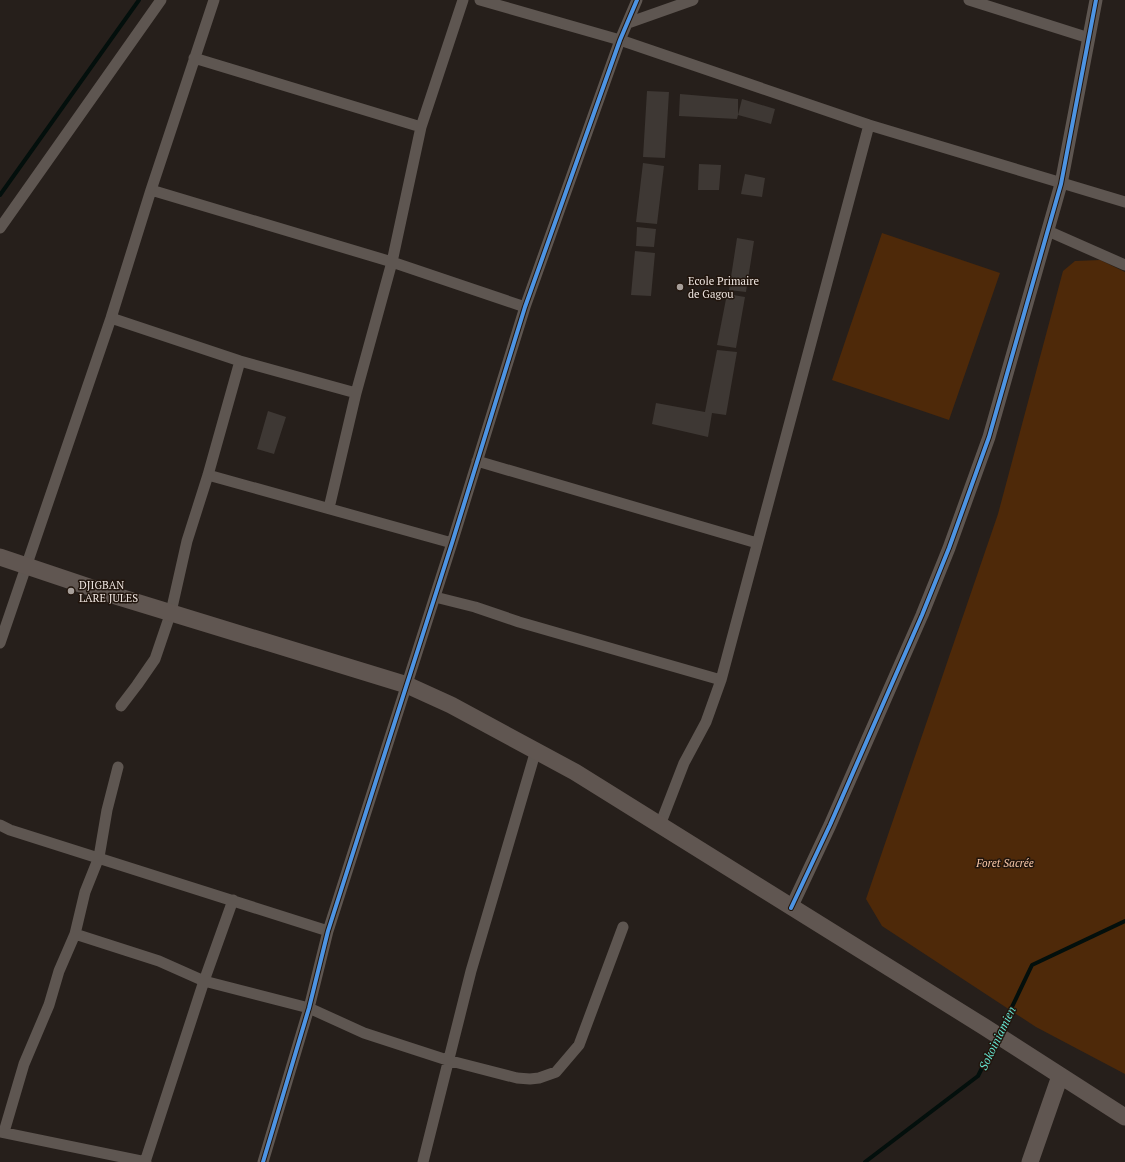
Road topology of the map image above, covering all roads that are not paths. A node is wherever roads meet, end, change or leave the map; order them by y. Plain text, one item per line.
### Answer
1 (161, 0) edge
2 (214, 0) edge
3 (463, 0) edge
4 (480, 0) edge
5 (637, 0) edge
6 (693, 0) edge
7 (969, 0) edge
8 (1096, 0) edge
9 (628, 23) junction
10 (1088, 38) junction
11 (620, 40) junction
12 (194, 58) junction
13 (869, 125) junction
14 (421, 128) junction
15 (1061, 184) junction
16 (151, 190) junction
17 (1125, 202) edge
18 (0, 228) edge
19 (1048, 231) junction
20 (392, 262) junction
21 (1125, 265) edge
22 (525, 307) junction
23 (111, 318) junction
24 (240, 361) junction
25 (356, 393) junction
26 (477, 461) junction
27 (208, 475) junction
28 (329, 508) junction
29 (452, 543) junction
30 (758, 543) junction
31 (0, 557) edge
32 (27, 566) junction
33 (435, 597) junction
34 (171, 612) junction
35 (0, 643) edge
36 (721, 680) junction
37 (407, 685) junction
38 (120, 706) dead end
39 (536, 750) junction
40 (118, 766) dead end
41 (0, 825) edge
42 (660, 825) junction
43 (99, 857) junction
44 (233, 900) junction
45 (791, 908) junction
46 (623, 927) dead end
47 (328, 930) junction
48 (75, 934) junction
49 (204, 981) junction
50 (308, 1008) junction
51 (447, 1060) junction
52 (1060, 1076) junction
53 (1125, 1117) edge
54 (2, 1132) edge
55 (145, 1162) edge
56 (263, 1162) edge
57 (424, 1162) edge
58 (1030, 1162) edge

1 - 18 street
2 - 12 street
3 - 14 street
4 - 11 street
5 - 9 street
6 - 9 street
7 - 10 street
8 - 10 street
9 - 11 street
10 - 15 street
11 - 13 street
11 - 22 street
12 - 14 street
12 - 16 street
13 - 15 street
13 - 30 street
14 - 20 street
15 - 17 street
15 - 19 street
16 - 20 street
16 - 23 street
19 - 21 street
19 - 45 street
20 - 22 street
20 - 25 street
22 - 26 street
23 - 24 street
23 - 32 street
24 - 25 street
24 - 27 street
25 - 28 street
26 - 29 street
26 - 30 street
27 - 28 street
27 - 34 street
28 - 29 street
29 - 33 street
30 - 36 street
31 - 32 main road
32 - 34 main road
32 - 35 street
33 - 36 street
33 - 37 street
34 - 37 main road
34 - 38 street
36 - 42 street
37 - 39 main road
37 - 47 street
39 - 42 main road
39 - 51 street
40 - 43 street
41 - 43 street
42 - 45 main road
43 - 44 street
43 - 48 street
44 - 47 street
44 - 49 street
45 - 52 main road
46 - 51 street
47 - 50 street
48 - 49 street
48 - 54 street
49 - 50 street
49 - 55 street
50 - 51 street
50 - 56 street
51 - 57 street
52 - 53 main road
52 - 58 main road
54 - 55 street

